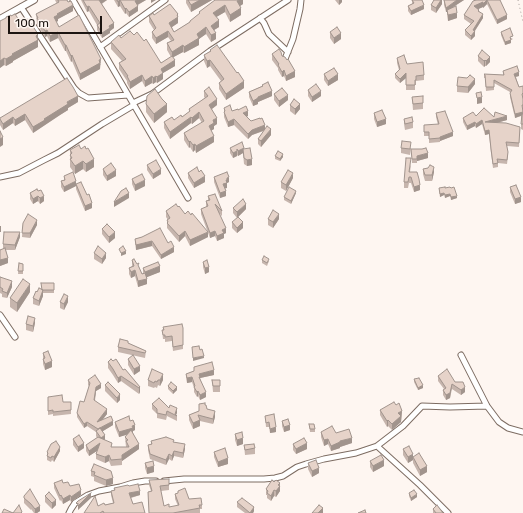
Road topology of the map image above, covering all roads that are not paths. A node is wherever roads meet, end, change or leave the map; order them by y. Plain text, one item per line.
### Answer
1 (34, 0) edge
2 (73, 0) edge
3 (165, 0) edge
4 (288, 0) edge
5 (301, 0) edge
6 (22, 8) junction
7 (260, 18) junction
8 (0, 19) edge
9 (100, 47) junction
10 (288, 52) junction
11 (285, 59) edge
12 (128, 95) junction
13 (133, 104) junction
14 (0, 177) edge
15 (188, 198) dead end
16 (0, 315) edge
17 (15, 337) dead end
18 (461, 355) dead end
19 (487, 406) junction
20 (523, 432) edge
21 (377, 446) junction
22 (69, 513) edge
23 (448, 513) edge

1 - 6 street
2 - 9 street
3 - 9 street
4 - 7 street
5 - 10 street
6 - 8 street
6 - 12 street
7 - 10 street
7 - 13 street
9 - 12 street
10 - 11 street
12 - 13 street
13 - 14 street
13 - 15 street
16 - 17 street
18 - 19 street
19 - 20 street
19 - 21 street
21 - 22 street
21 - 23 street

